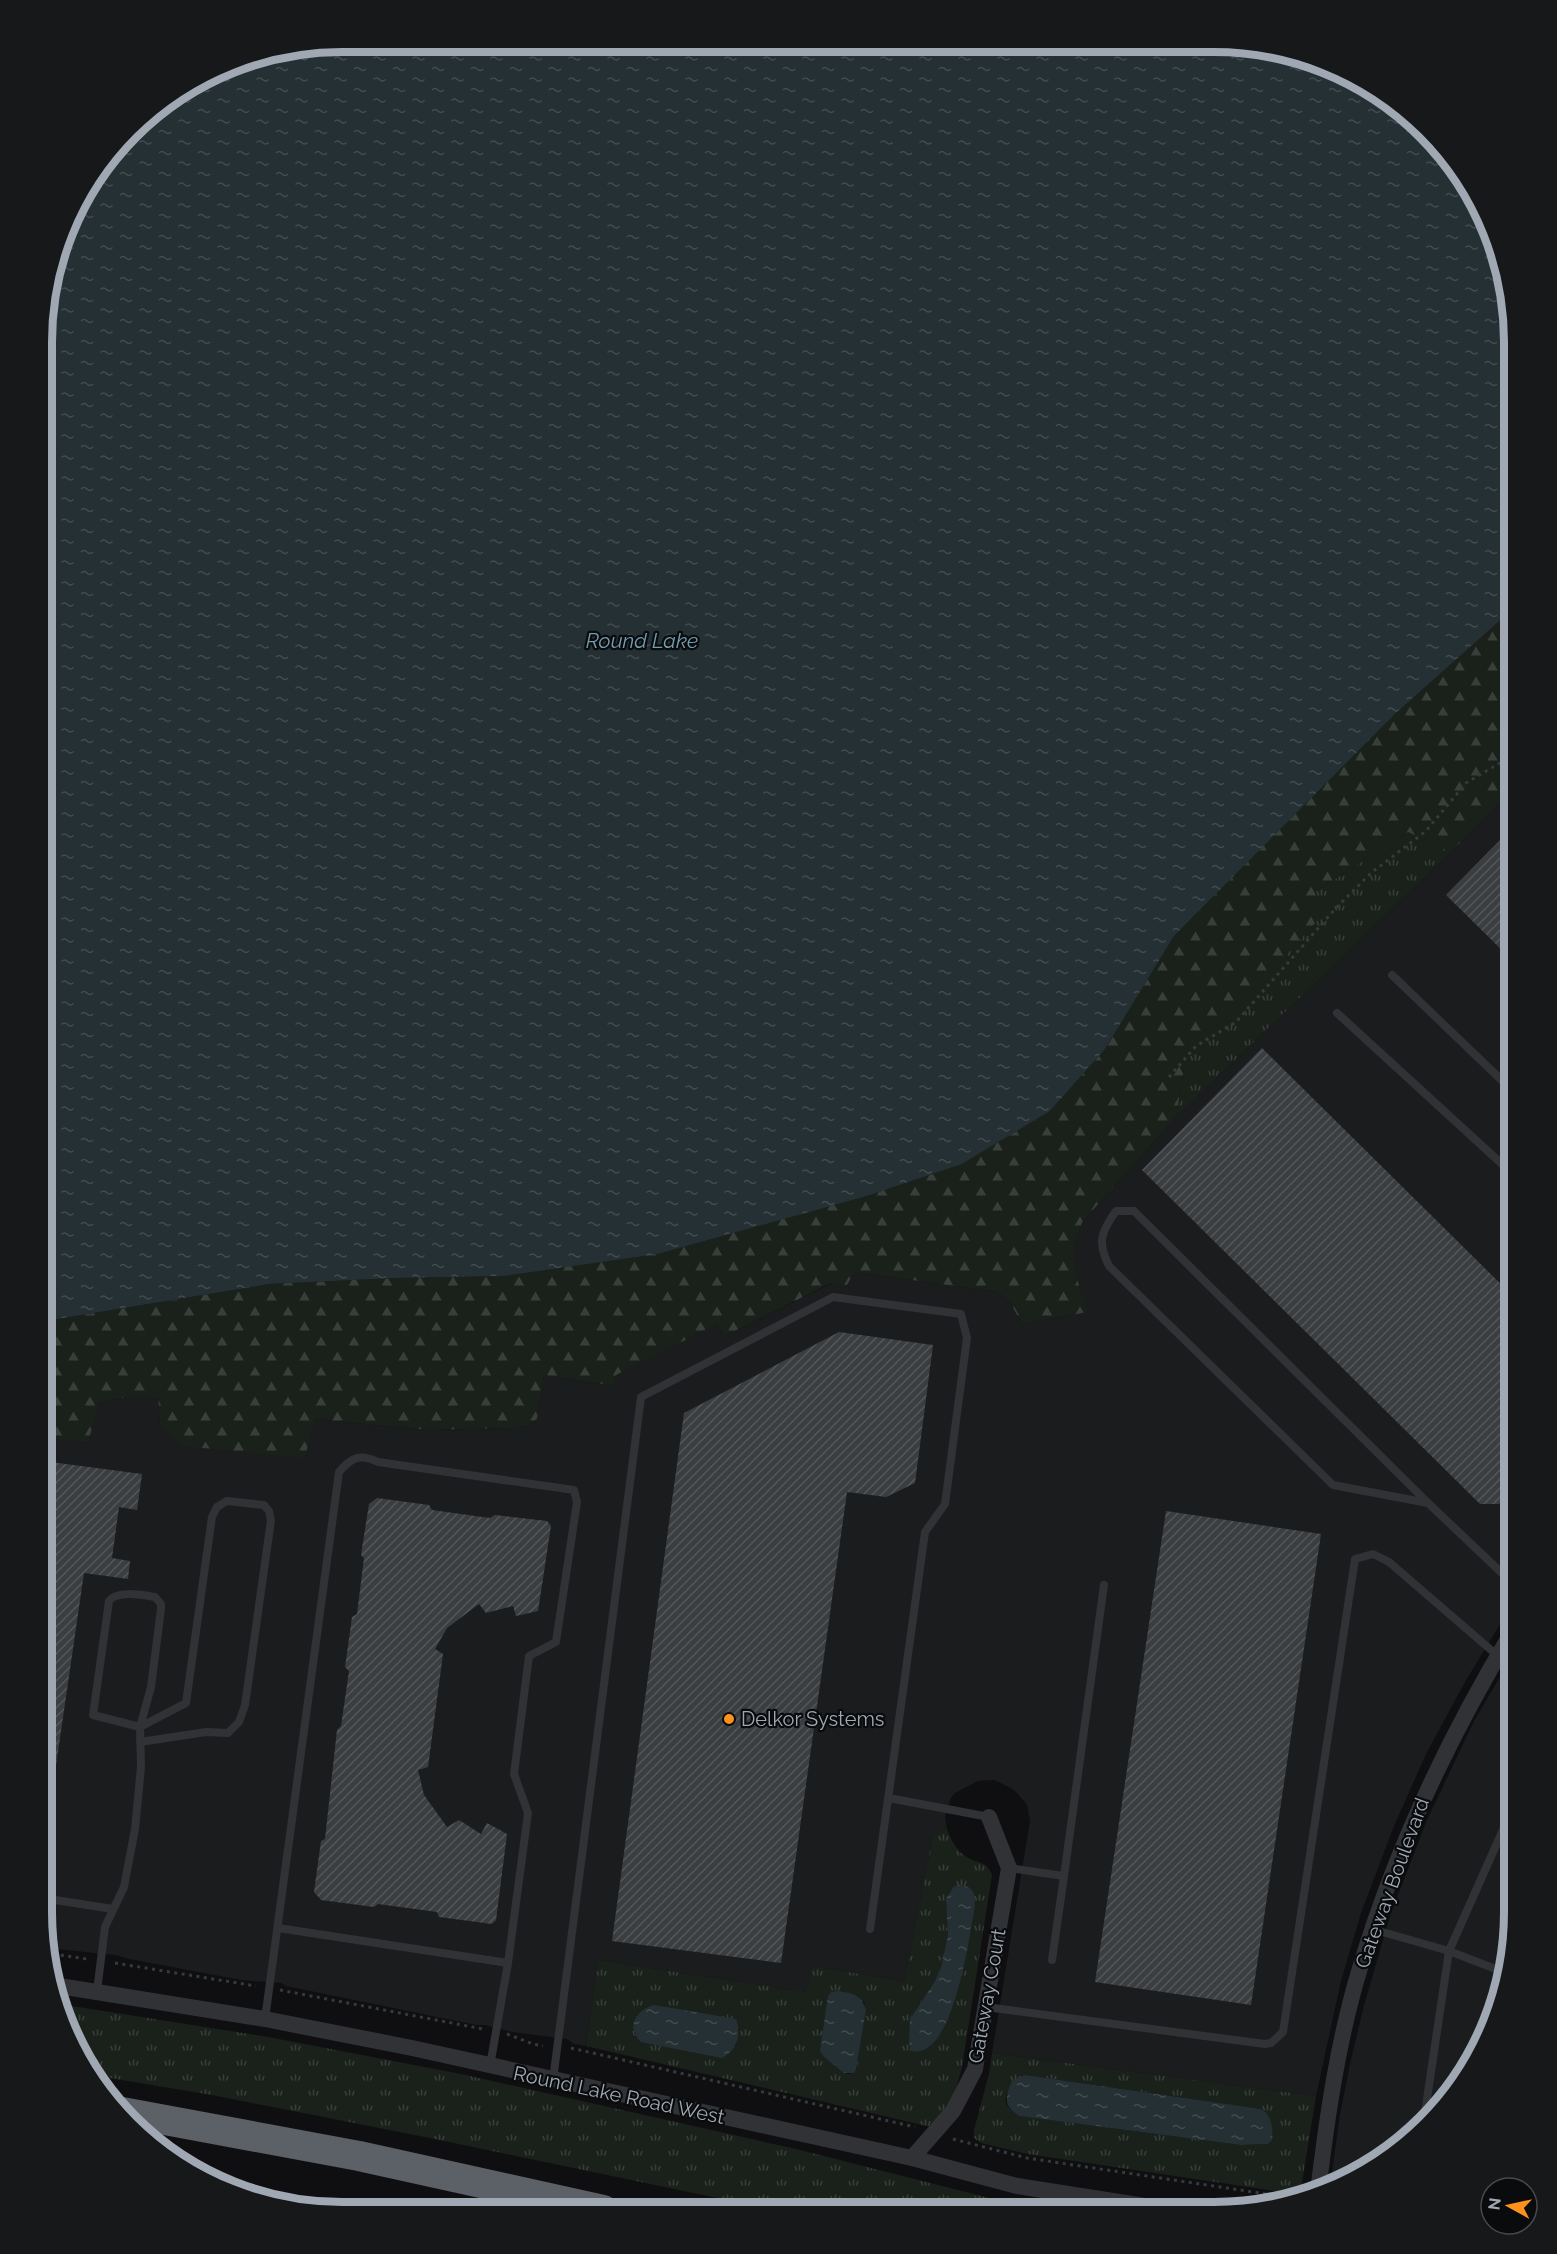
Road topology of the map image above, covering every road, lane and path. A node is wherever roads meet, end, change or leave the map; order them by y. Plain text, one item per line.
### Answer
1 (1504, 761) edge
2 (1392, 975) dead end
3 (1337, 1013) dead end
4 (1169, 1077) dead end
5 (1504, 1082) edge
6 (1504, 1166) edge
7 (1428, 1503) junction
8 (1504, 1574) edge
9 (1104, 1585) dead end
10 (1504, 1646) edge
11 (1498, 1656) junction
12 (140, 1727) junction
13 (140, 1742) junction
14 (889, 1798) junction
15 (989, 1817) joint
16 (1504, 1827) edge
17 (1009, 1868) junction
18 (1064, 1876) junction
19 (52, 1900) edge
20 (113, 1909) junction
21 (278, 1928) junction
22 (870, 1929) dead end
23 (1372, 1929) junction
24 (1449, 1951) junction
25 (56, 1954) edge
26 (100, 1960) junction
27 (1052, 1960) dead end
28 (508, 1963) junction
29 (1499, 1970) edge
30 (62, 1986) edge
31 (270, 1988) junction
32 (97, 1991) junction
33 (986, 2007) junction
34 (265, 2019) junction
35 (496, 2031) junction
36 (557, 2047) junction
37 (490, 2066) junction
38 (553, 2080) junction
39 (1425, 2110) edge
40 (137, 2115) edge
41 (934, 2133) junction
42 (912, 2158) junction
43 (1320, 2181) edge
44 (1275, 2195) edge
45 (567, 2202) edge
46 (1119, 2202) edge

1 - 4 path
2 - 5 lane
3 - 6 lane
7 - 7 lane
7 - 8 lane
9 - 18 lane
10 - 11 street, Gateway Boulevard
11 - 23 street, Gateway Boulevard
11 - 33 lane
12 - 12 lane
12 - 13 lane
12 - 13 lane
13 - 20 lane
14 - 15 lane
14 - 22 lane
14 - 36 lane
15 - 17 street
16 - 24 lane
17 - 18 lane
17 - 33 street, Gateway Court
18 - 27 lane
19 - 20 lane
20 - 26 lane
21 - 28 lane
21 - 28 lane
21 - 31 lane
23 - 24 lane
23 - 43 street, Gateway Boulevard
24 - 29 lane
24 - 39 lane
25 - 26 path
26 - 31 path
26 - 32 lane
28 - 35 lane
30 - 32 street, Round Lake Road West
31 - 34 lane
31 - 35 path
32 - 34 street, Round Lake Road West
33 - 41 street, Gateway Court
34 - 37 street, Round Lake Road West
35 - 36 path
35 - 37 lane
36 - 38 lane
36 - 41 path
37 - 38 street, Round Lake Road West
38 - 42 street, Round Lake Road West
40 - 45 highway
41 - 42 street, Gateway Court
41 - 44 path
42 - 46 street, Round Lake Road West

